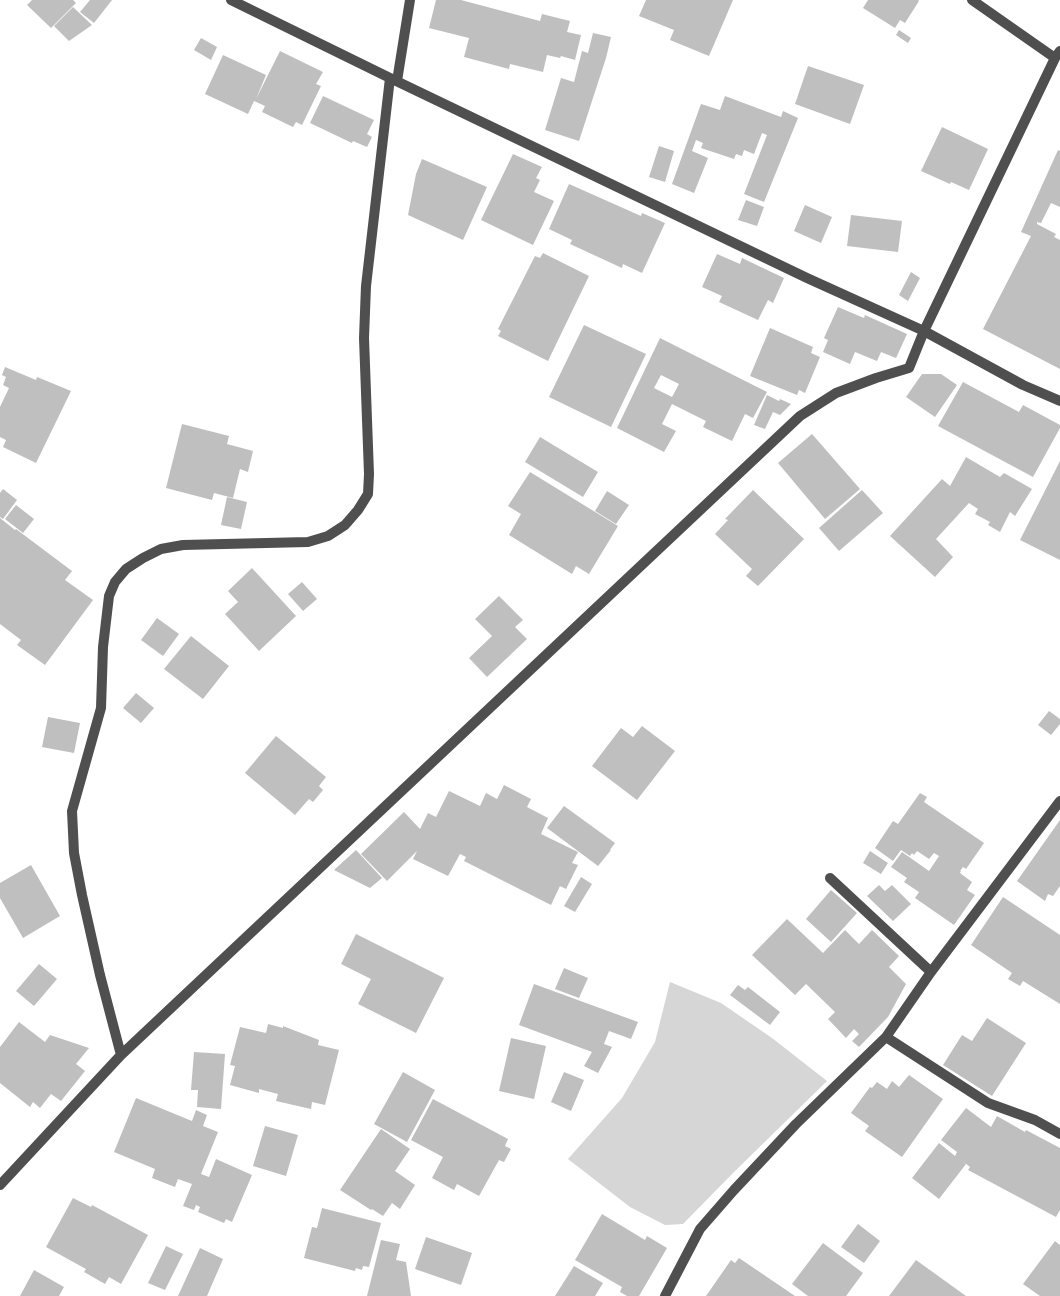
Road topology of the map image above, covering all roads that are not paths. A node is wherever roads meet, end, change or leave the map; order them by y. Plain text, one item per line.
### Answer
1 (231, 0) edge
2 (410, 0) edge
3 (972, 0) edge
4 (1057, 54) edge
5 (393, 80) junction
6 (924, 331) junction
7 (1060, 401) edge
8 (1060, 801) edge
9 (830, 878) dead end
10 (931, 972) junction
11 (886, 1037) junction
12 (121, 1055) junction
13 (1060, 1134) edge
14 (0, 1185) edge
15 (665, 1296) edge

1 - 5 street
2 - 5 street
3 - 4 street
4 - 6 street
5 - 6 street
5 - 12 street
6 - 7 street
6 - 12 street
8 - 10 street
9 - 10 street
10 - 11 street
11 - 13 street
11 - 15 street
12 - 14 street

